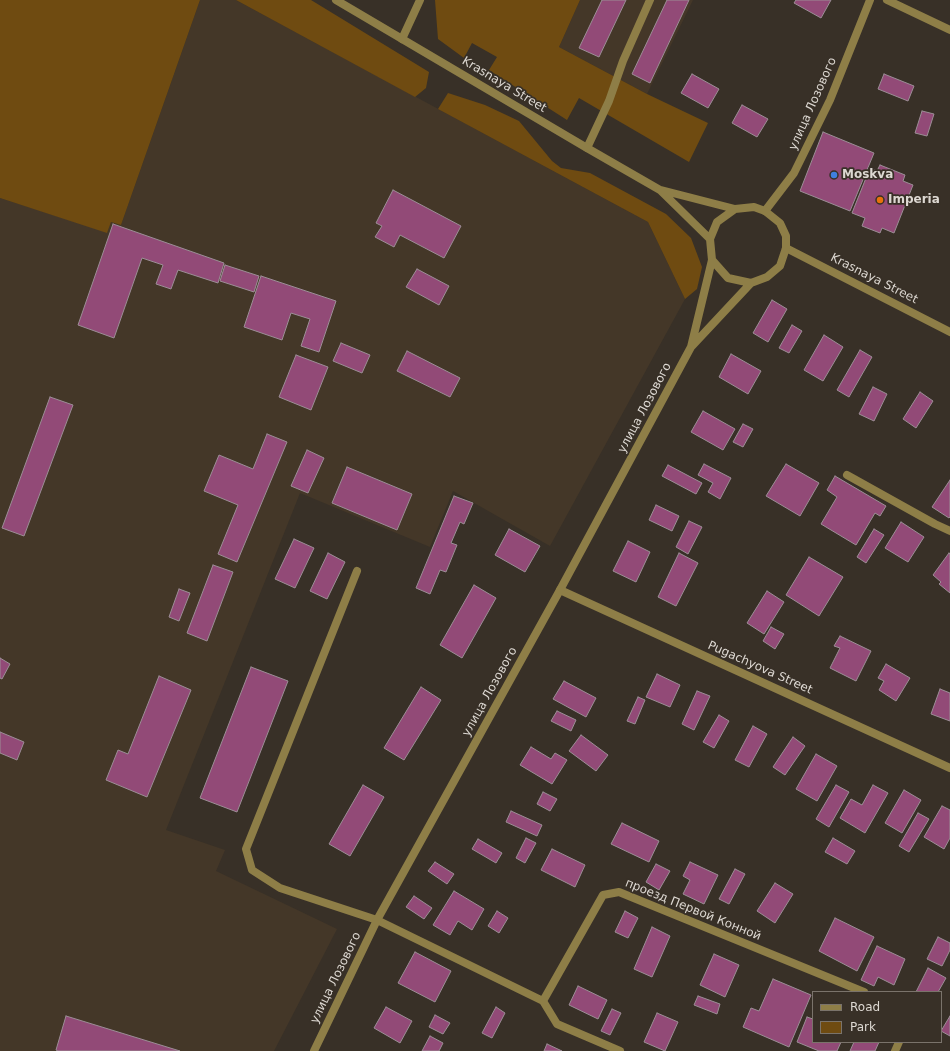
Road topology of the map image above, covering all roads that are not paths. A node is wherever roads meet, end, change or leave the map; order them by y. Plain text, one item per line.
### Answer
1 (420, 0) edge
2 (650, 0) edge
3 (870, 0) edge
4 (887, 0) edge
5 (341, 1) edge
6 (950, 30) edge
7 (402, 39) junction
8 (587, 148) junction
9 (660, 190) junction
10 (735, 209) junction
11 (765, 211) junction
12 (710, 239) junction
13 (786, 248) junction
14 (712, 260) junction
15 (751, 283) junction
16 (950, 332) edge
17 (691, 347) junction
18 (847, 475) dead end
19 (950, 531) edge
20 (357, 571) dead end
21 (560, 590) junction
22 (950, 768) edge
23 (377, 920) junction
24 (862, 991) edge
25 (543, 1001) junction
26 (314, 1051) edge
27 (620, 1051) edge

1 - 7 street
2 - 8 street
3 - 11 street, улица Лозового
4 - 6 street
5 - 7 street, Krasnaya Street
7 - 8 street, Krasnaya Street
8 - 9 street, Krasnaya Street
9 - 10 street, Krasnaya Street
9 - 12 street, Krasnaya Street
10 - 11 street, Krasnaya Street
10 - 12 street
11 - 13 street
12 - 14 street
13 - 15 street
13 - 16 street, Krasnaya Street
14 - 15 street
14 - 17 street, улица Лозового
15 - 17 street, улица Лозового
17 - 21 street, улица Лозового
18 - 19 street
20 - 23 street
21 - 22 street, Pugachyova Street
21 - 23 street, улица Лозового
23 - 25 street
23 - 26 street, улица Лозового
24 - 25 street, проезд Первой Конной
25 - 27 street

